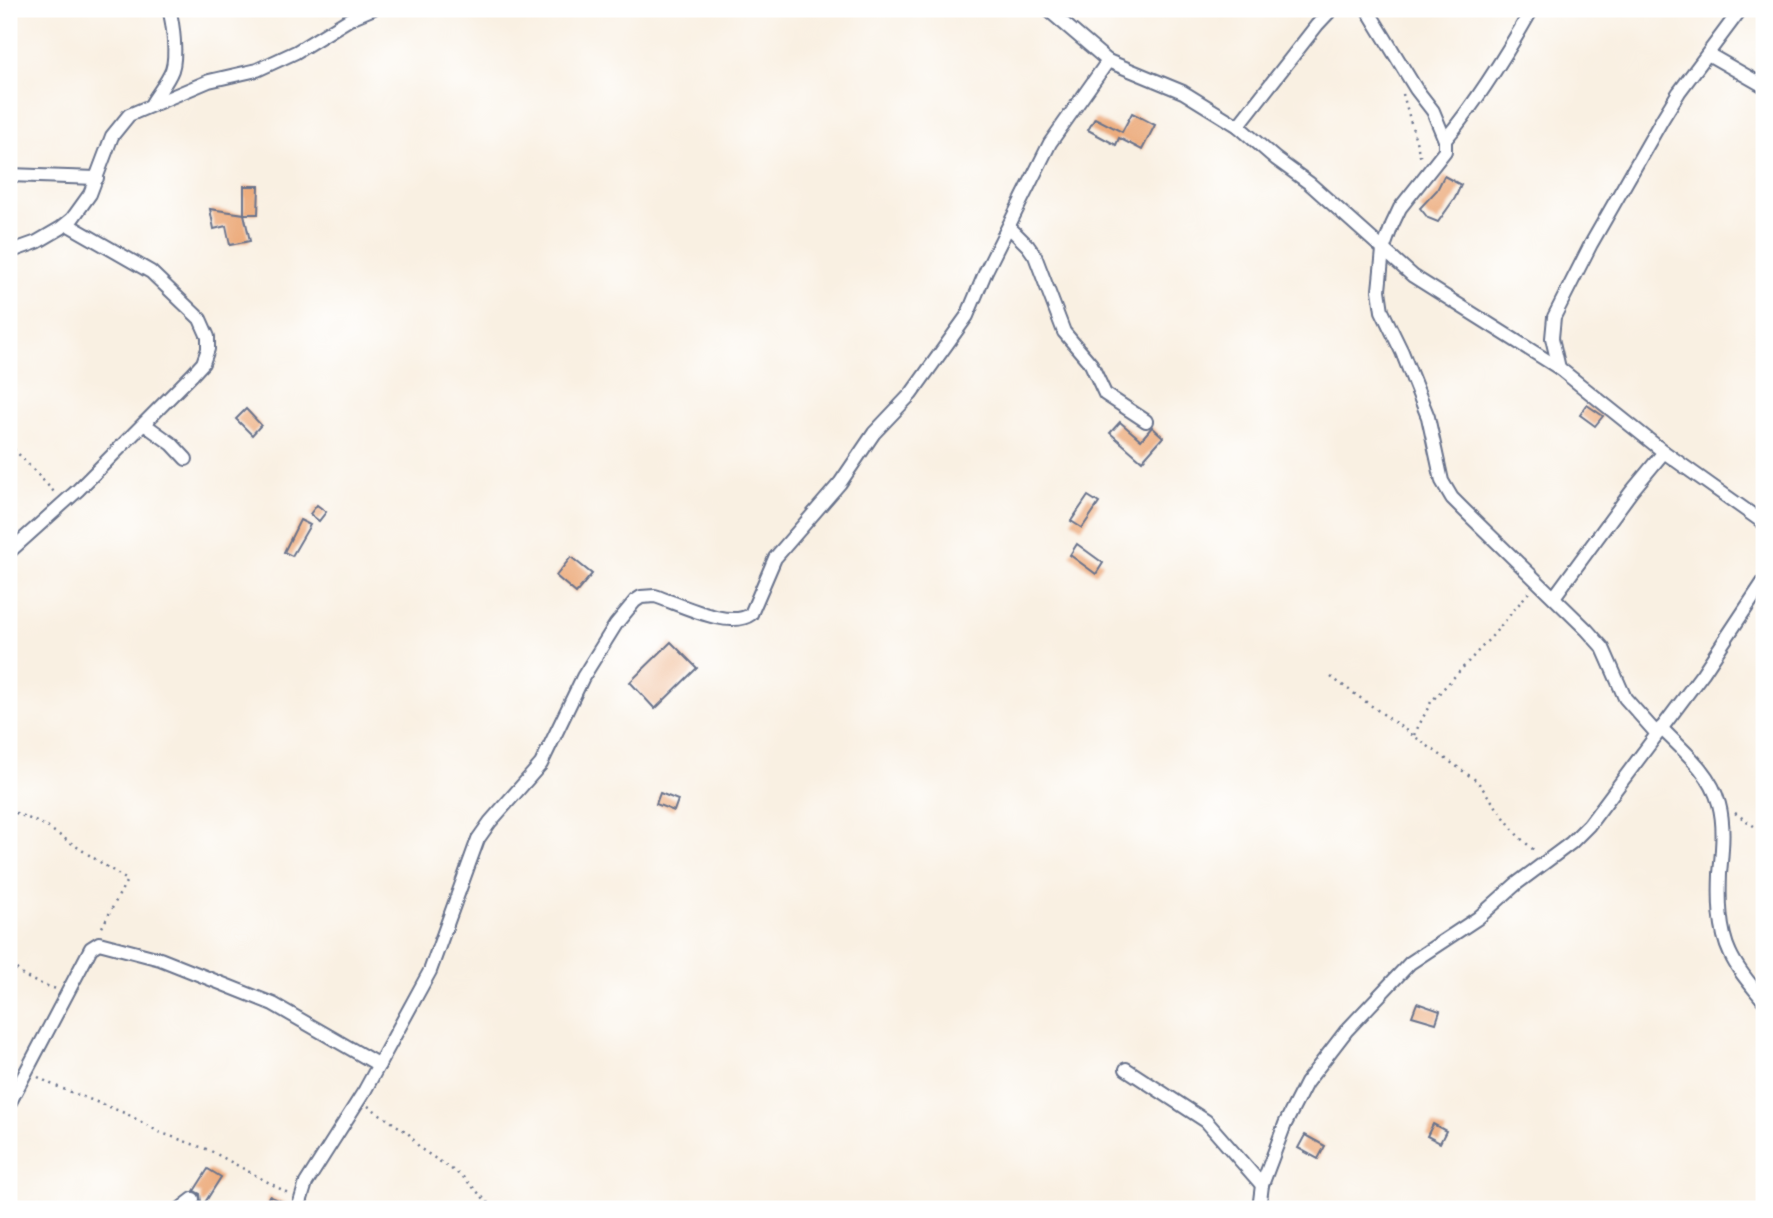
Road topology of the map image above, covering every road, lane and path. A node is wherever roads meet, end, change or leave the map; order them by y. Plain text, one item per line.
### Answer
1 (169, 9) edge
2 (372, 9) edge
3 (1047, 9) edge
4 (1332, 9) edge
5 (1367, 9) edge
6 (1532, 9) edge
7 (1741, 9) edge
8 (1708, 54) junction
9 (1108, 61) junction
10 (1400, 85) dead end
11 (1764, 86) edge
12 (152, 104) junction
13 (1238, 126) junction
14 (1445, 140) junction
15 (9, 175) edge
16 (1426, 175) junction
17 (97, 178) junction
18 (67, 224) junction
19 (1009, 227) junction
20 (1383, 250) junction
21 (9, 252) edge
22 (1559, 369) junction
23 (1146, 421) dead end
24 (144, 424) junction
25 (9, 444) edge
26 (1664, 453) junction
27 (186, 458) dead end
28 (64, 503) junction
29 (1764, 523) edge
30 (9, 552) edge
31 (1764, 581) edge
32 (1537, 582) junction
33 (1554, 597) junction
34 (1331, 677) dead end
35 (1659, 731) junction
36 (1414, 735) junction
37 (1719, 807) junction
38 (9, 810) edge
39 (1764, 833) edge
40 (1546, 862) junction
41 (91, 948) junction
42 (9, 957) edge
43 (66, 993) junction
44 (1764, 1001) edge
45 (379, 1065) junction
46 (1126, 1069) dead end
47 (26, 1071) junction
48 (365, 1090) junction
49 (9, 1104) edge
50 (1262, 1185) junction
51 (193, 1199) dead end
52 (298, 1206) edge
53 (180, 1209) edge
54 (494, 1209) edge
55 (1259, 1209) edge

1 - 12 street
2 - 12 street
3 - 9 street
4 - 13 street
5 - 14 street
6 - 14 street
7 - 8 street
8 - 11 street
8 - 22 street
9 - 13 street
9 - 19 street
10 - 16 path
12 - 17 street
13 - 20 street
14 - 16 street
15 - 17 street
16 - 20 street
17 - 18 street
18 - 21 street
18 - 24 street
19 - 23 street
19 - 45 street
20 - 22 street
20 - 32 street
22 - 26 street
24 - 27 street
24 - 28 street
25 - 28 path
26 - 29 street
26 - 33 street
28 - 30 street
31 - 35 street
32 - 33 street
32 - 36 path
33 - 35 street
34 - 36 path
35 - 37 street
35 - 40 street
36 - 40 path
37 - 39 path
37 - 44 street
38 - 41 path
40 - 50 street
41 - 43 street
41 - 45 street
42 - 43 path
43 - 47 street
45 - 48 street
46 - 50 street
47 - 49 street
47 - 52 path
48 - 52 street
48 - 54 path
50 - 55 street
51 - 53 street

